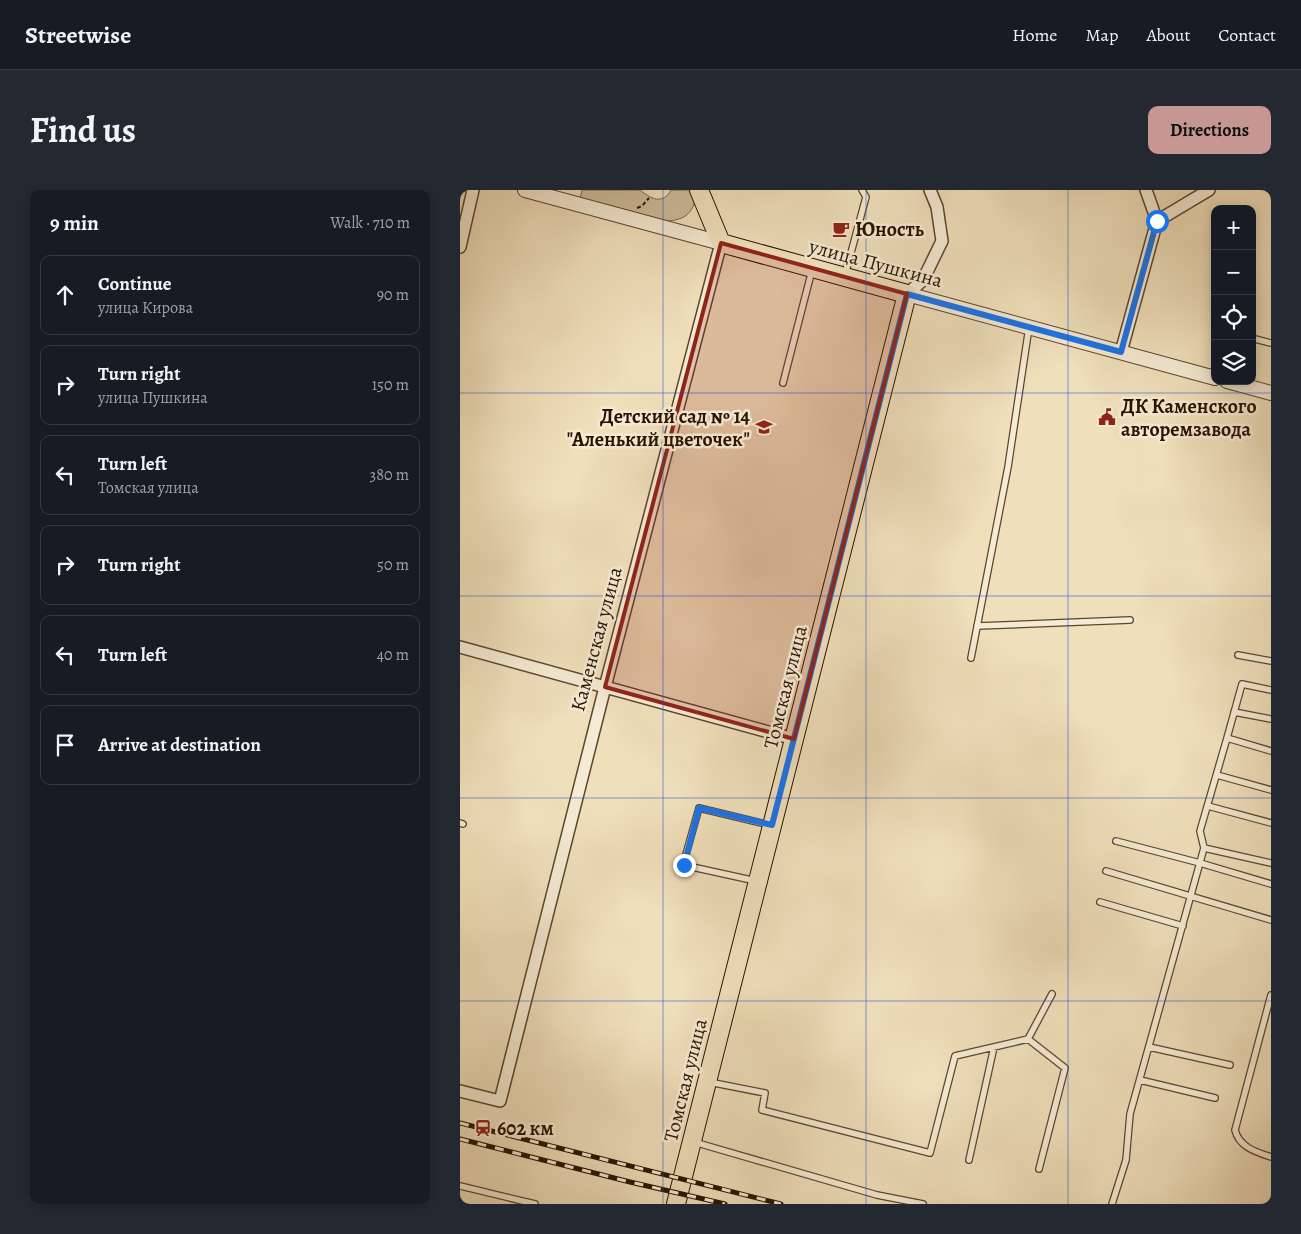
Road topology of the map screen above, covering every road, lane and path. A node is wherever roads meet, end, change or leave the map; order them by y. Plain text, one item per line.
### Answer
1 (473, 190) edge
2 (525, 190) edge
3 (699, 190) edge
4 (862, 190) edge
5 (930, 190) edge
6 (1146, 190) edge
7 (1209, 190) edge
8 (649, 198) dead end
9 (637, 208) dead end
10 (1157, 221) junction
11 (721, 243) junction
12 (460, 247) edge
13 (812, 268) junction
14 (845, 277) junction
15 (907, 294) junction
16 (1030, 328) junction
17 (1256, 339) edge
18 (1271, 343) edge
19 (1121, 352) junction
20 (1211, 377) edge
21 (783, 383) dead end
22 (1242, 385) edge
23 (1271, 393) edge
24 (1130, 620) dead end
25 (977, 626) junction
26 (460, 647) edge
27 (1238, 655) dead end
28 (971, 658) dead end
29 (1271, 661) edge
30 (605, 687) junction
31 (1271, 690) edge
32 (1234, 712) junction
33 (1271, 719) edge
34 (1227, 738) junction
35 (794, 739) junction
36 (1271, 751) edge
37 (1216, 775) junction
38 (1271, 790) edge
39 (1208, 806) junction
40 (1271, 823) edge
41 (772, 825) junction
42 (1116, 841) dead end
43 (1204, 848) junction
44 (1200, 863) junction
45 (1271, 863) edge
46 (1106, 871) dead end
47 (758, 882) junction
48 (1271, 884) edge
49 (1191, 897) junction
50 (1100, 902) dead end
51 (1271, 920) edge
52 (1183, 926) junction
53 (1052, 994) dead end
54 (1271, 996) edge
55 (1028, 1039) junction
56 (994, 1047) junction
57 (1149, 1047) junction
58 (1230, 1065) dead end
59 (1140, 1080) junction
60 (707, 1082) junction
61 (460, 1091) edge
62 (1215, 1098) dead end
63 (691, 1142) junction
64 (1271, 1157) edge
65 (969, 1160) dead end
66 (1040, 1169) dead end
67 (460, 1186) edge
68 (535, 1204) edge
69 (676, 1204) edge
70 (923, 1204) edge
71 (1112, 1204) edge

1 - 12 street
2 - 11 street, улица Пушкина
3 - 11 main road
4 - 14 lane
5 - 15 street
6 - 10 street
7 - 10 street
8 - 9 path
10 - 19 street
11 - 13 main road, улица Пушкина
11 - 30 street, Каменская улица
13 - 14 main road, улица Пушкина
13 - 21 lane
14 - 15 main road, улица Пушкина
15 - 16 street, улица Пушкина
15 - 35 main road, Томская улица
16 - 19 street, улица Пушкина
16 - 25 lane
17 - 18 lane
19 - 20 street, улица Пушкина
22 - 23 street
24 - 25 lane
25 - 28 lane
26 - 30 street
27 - 29 lane
30 - 35 street
30 - 61 street, Каменская улица
31 - 32 lane
32 - 33 lane
32 - 34 lane
34 - 36 lane
34 - 37 lane
35 - 41 main road, Томская улица
37 - 38 lane
37 - 39 lane
39 - 40 lane
39 - 43 lane
41 - 47 main road, Томская улица
41 - 47 lane
42 - 44 lane
43 - 44 lane
43 - 45 lane
44 - 48 lane
44 - 49 lane
46 - 49 lane
47 - 60 main road, Томская улица
49 - 51 lane
49 - 52 lane
50 - 52 lane
52 - 57 lane
53 - 55 lane
54 - 64 lane
55 - 56 lane
55 - 66 lane
56 - 60 lane
56 - 65 lane
57 - 58 lane
57 - 59 lane
59 - 62 lane
59 - 71 lane
60 - 63 main road, Томская улица
63 - 69 main road, Томская улица
63 - 70 lane
67 - 68 lane

